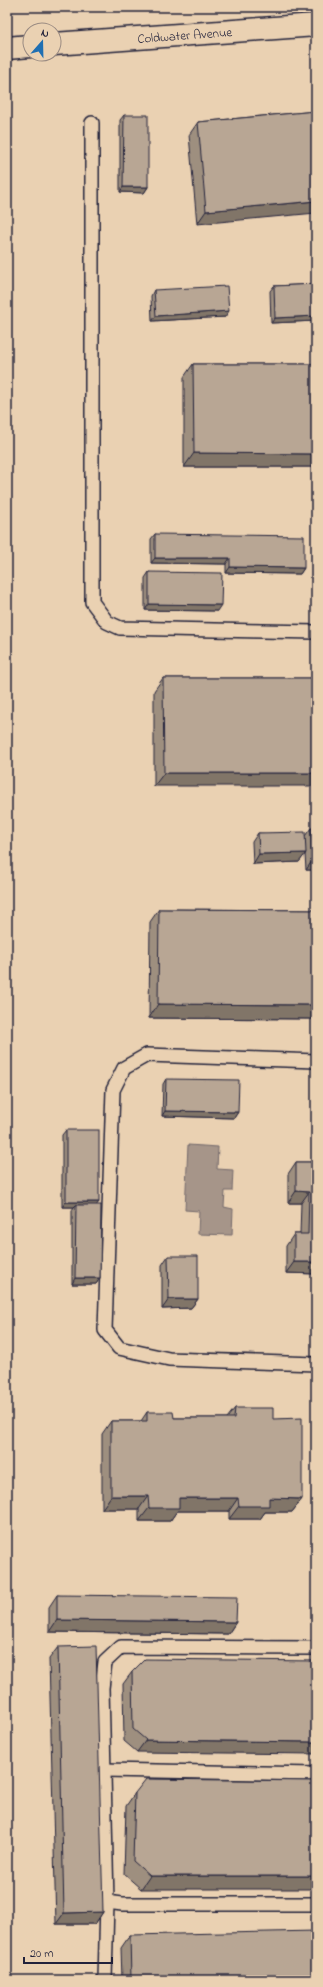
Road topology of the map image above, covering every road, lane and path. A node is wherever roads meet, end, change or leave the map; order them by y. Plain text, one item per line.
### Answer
1 (316, 25) edge
2 (62, 43) edge
3 (22, 47) edge
4 (7, 48) edge
5 (92, 123) dead end
6 (316, 632) edge
7 (316, 1061) edge
8 (316, 1364) edge
9 (316, 1648) edge
10 (104, 1770) junction
11 (316, 1774) edge
12 (107, 1902) junction
13 (316, 1904) edge
14 (105, 1980) edge

1 - 2 street, Coldwater Avenue
3 - 4 street
5 - 6 lane
7 - 8 lane
9 - 10 lane
10 - 11 lane
10 - 12 lane
12 - 13 lane
12 - 14 lane

